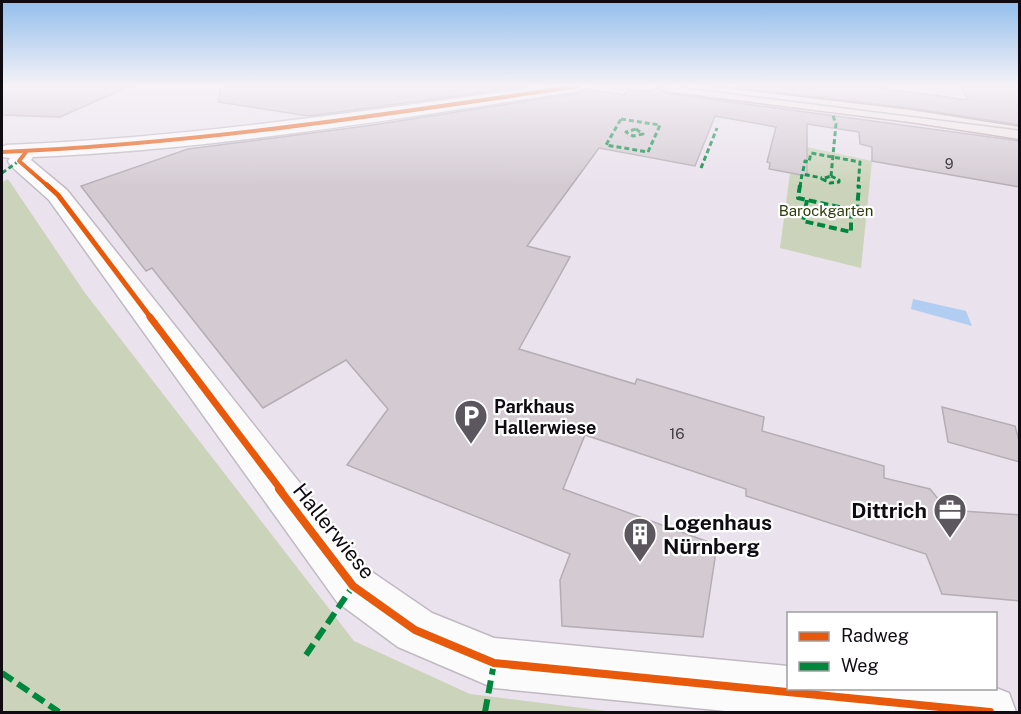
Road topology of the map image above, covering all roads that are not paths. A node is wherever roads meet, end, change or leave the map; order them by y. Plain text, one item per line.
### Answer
1 (360, 119) edge
2 (933, 119) edge
3 (968, 119) edge
4 (1020, 126) edge
5 (1020, 133) edge
6 (14, 152) edge
7 (990, 712) edge

1 - 6 street
2 - 5 main road
3 - 4 main road
6 - 7 street, Hallerwiese

